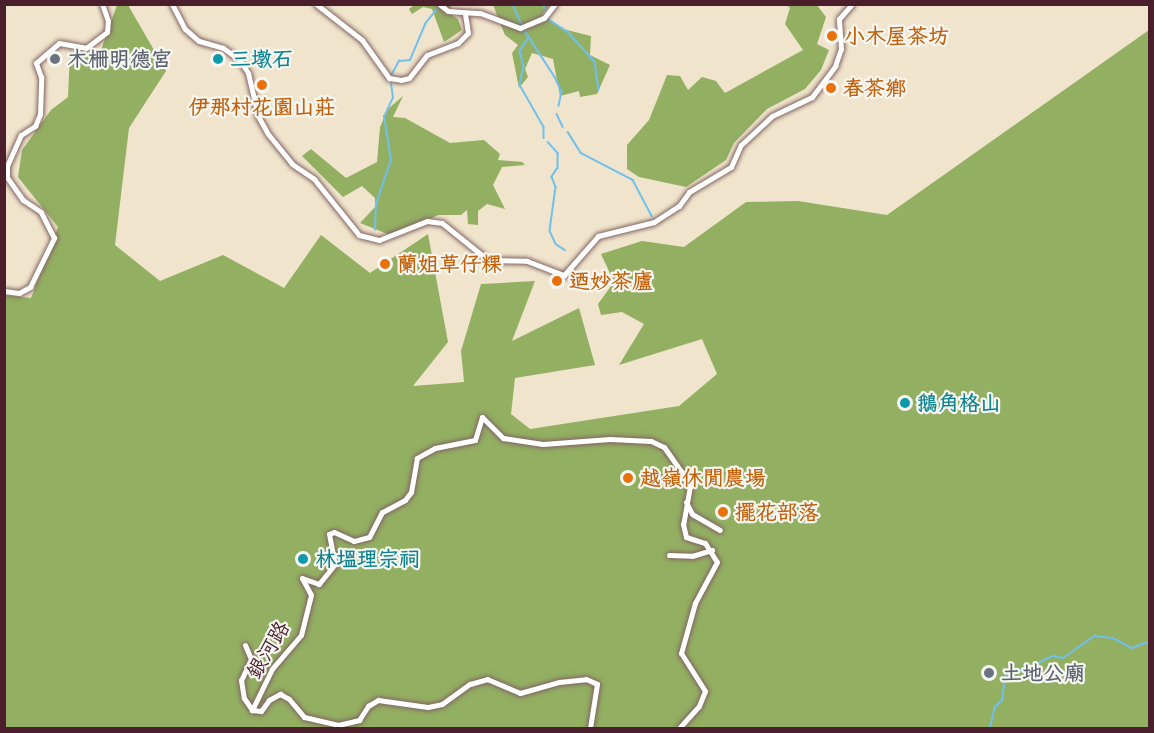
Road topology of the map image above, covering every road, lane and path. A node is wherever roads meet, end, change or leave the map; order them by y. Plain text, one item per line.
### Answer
1 (102, 4) edge
2 (172, 4) edge
3 (316, 4) edge
4 (439, 4) edge
5 (555, 4) edge
6 (852, 4) edge
7 (465, 13) junction
8 (4, 291) edge
9 (686, 502) junction
10 (720, 530) dead end
11 (712, 550) junction
12 (669, 555) dead end
13 (245, 645) dead end
14 (252, 710) junction
15 (590, 729) edge
16 (679, 729) edge

1 - 8 street
2 - 6 street
3 - 7 street
4 - 7 street
5 - 7 street
9 - 10 street
9 - 11 street, 銀河路
9 - 14 street, 銀河路
11 - 12 street
11 - 16 street
13 - 14 street
14 - 15 street, 銀河路

